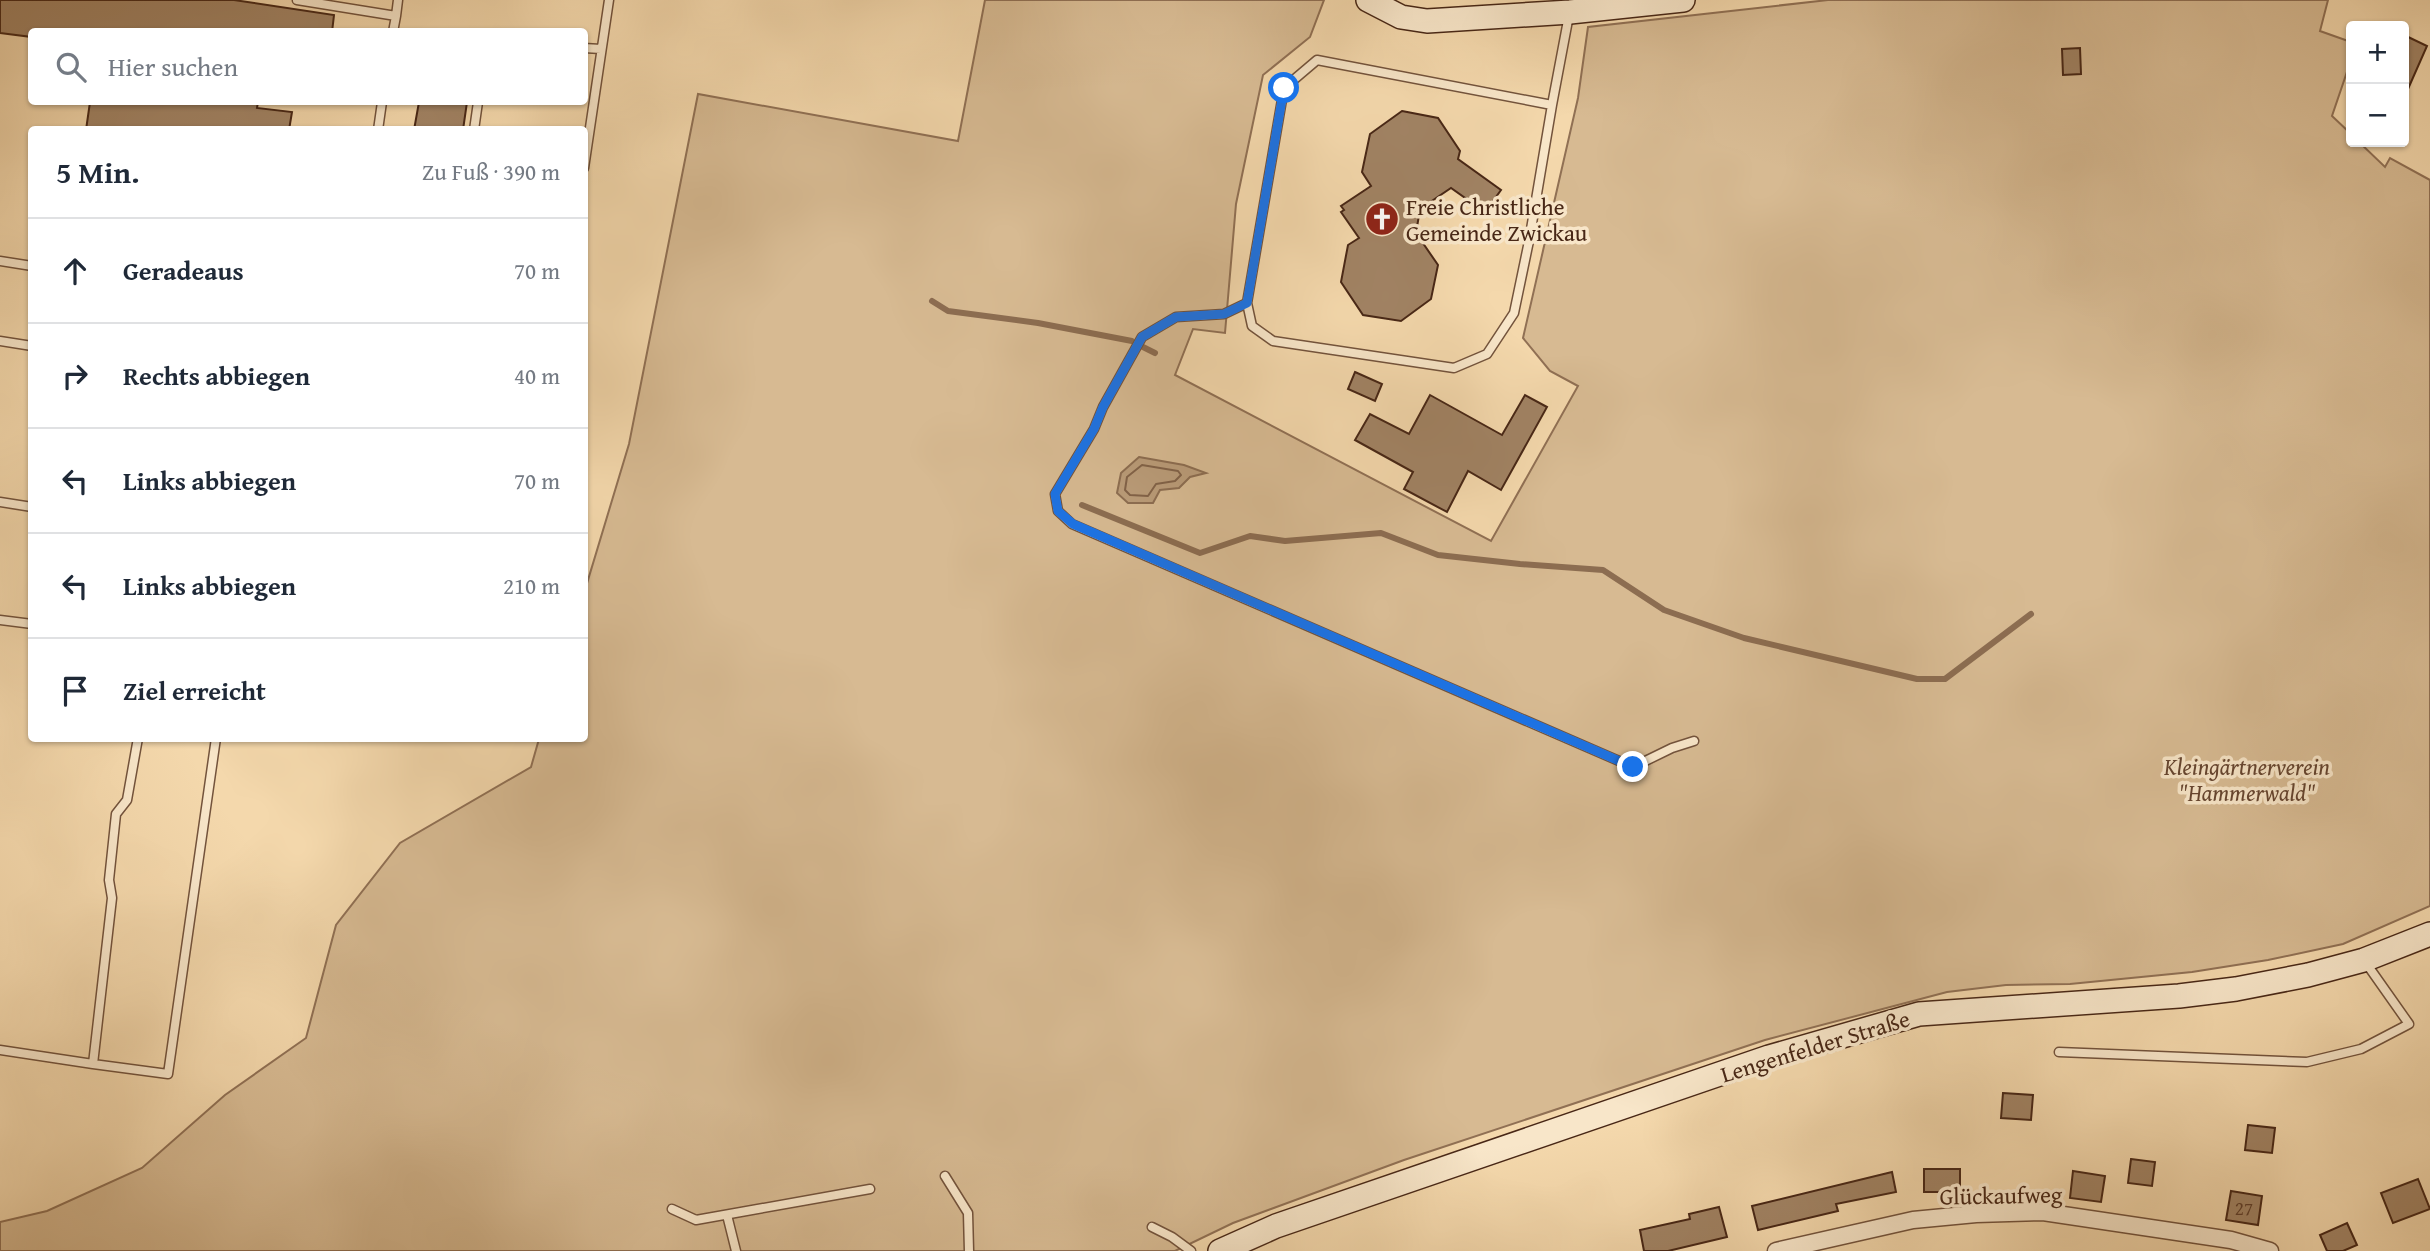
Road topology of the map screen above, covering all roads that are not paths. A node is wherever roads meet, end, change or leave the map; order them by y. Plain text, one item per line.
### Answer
1 (297, 0) edge
2 (398, 0) edge
3 (609, 0) edge
4 (1368, 0) edge
5 (1683, 0) edge
6 (1623, 3) edge
7 (1570, 12) junction
8 (396, 16) junction
9 (394, 28) edge
10 (588, 48) edge
11 (601, 49) junction
12 (382, 105) edge
13 (478, 105) edge
14 (1552, 105) junction
15 (379, 126) edge
16 (475, 126) edge
17 (588, 140) edge
18 (0, 261) edge
19 (28, 266) edge
20 (1247, 303) junction
21 (0, 341) edge
22 (28, 345) edge
23 (0, 502) edge
24 (28, 506) edge
25 (0, 620) edge
26 (28, 624) edge
27 (1694, 741) dead end
28 (137, 742) edge
29 (215, 742) edge
30 (2430, 934) edge
31 (2364, 960) junction
32 (0, 1050) edge
33 (2059, 1052) dead end
34 (93, 1064) junction
35 (946, 1176) dead end
36 (870, 1189) dead end
37 (672, 1209) dead end
38 (727, 1215) junction
39 (1152, 1227) dead end
40 (736, 1251) edge
41 (969, 1251) edge
42 (1191, 1251) edge
43 (1220, 1251) edge
44 (1776, 1251) edge
45 (2270, 1251) edge

1 - 8 lane
2 - 8 lane
3 - 11 lane
4 - 7 main road
5 - 6 main road
6 - 7 main road
7 - 14 lane
8 - 9 lane
10 - 11 lane
11 - 17 lane
12 - 15 lane
13 - 16 lane
14 - 20 lane
14 - 20 lane
18 - 19 lane
20 - 27 lane
21 - 22 lane
23 - 24 lane
25 - 26 lane
28 - 34 lane
29 - 34 lane
30 - 31 main road, Lengenfelder Straße
31 - 33 lane
31 - 43 main road, Lengenfelder Straße
32 - 34 lane
35 - 41 lane
36 - 38 lane
37 - 38 lane
38 - 40 lane
39 - 42 lane
44 - 45 street, Glückaufweg

